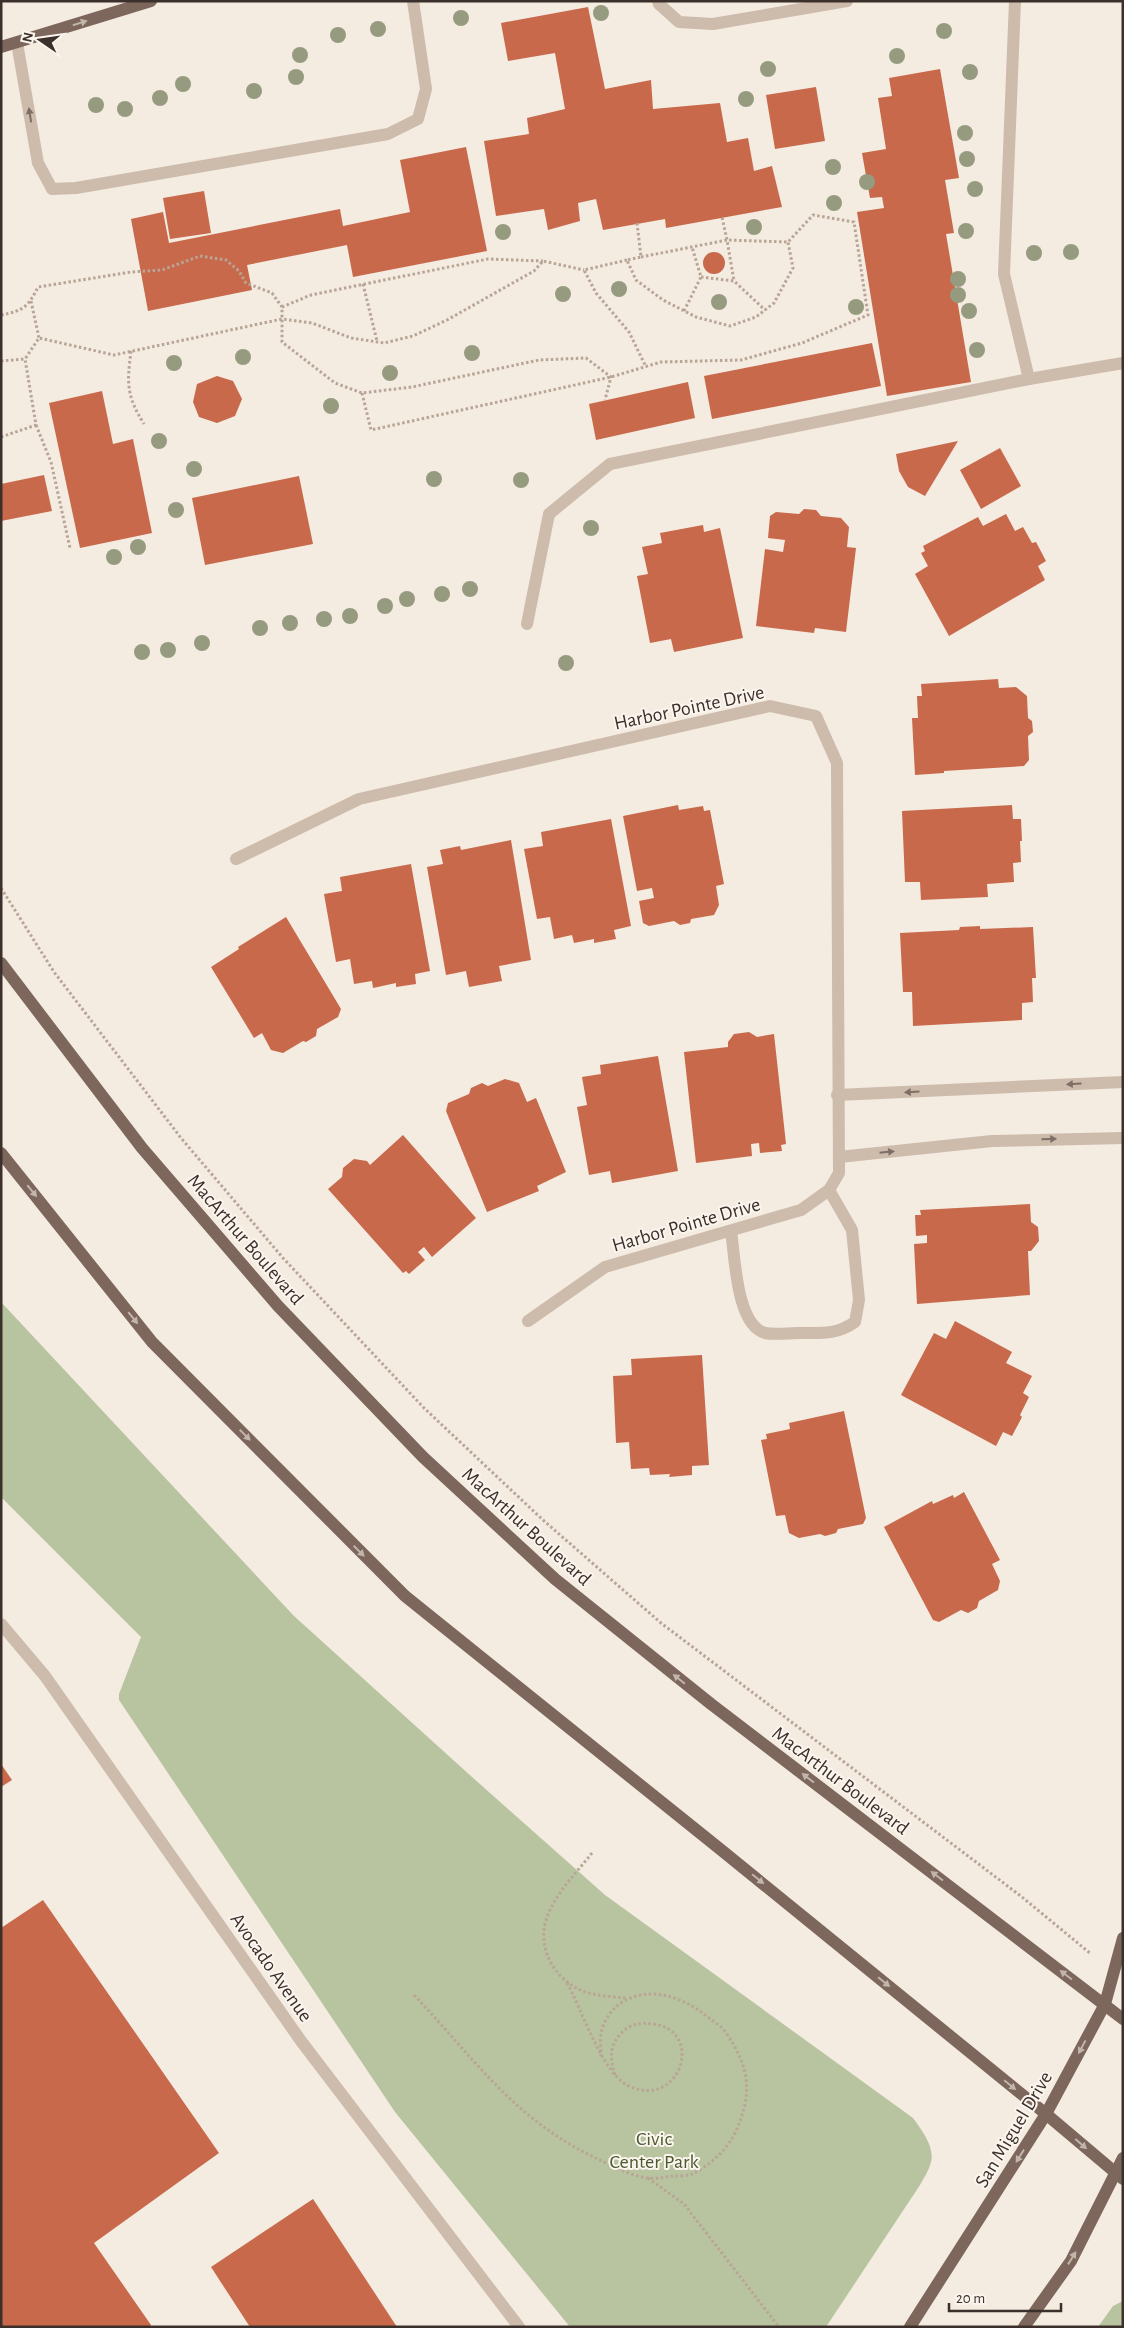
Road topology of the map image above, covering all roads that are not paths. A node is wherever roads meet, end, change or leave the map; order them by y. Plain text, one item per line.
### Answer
1 (151, 1) edge
2 (413, 1) edge
3 (658, 1) edge
4 (848, 1) edge
5 (1015, 1) edge
6 (17, 42) junction
7 (1, 48) edge
8 (1123, 362) edge
9 (1029, 379) junction
10 (527, 624) dead end
11 (236, 859) dead end
12 (1, 964) edge
13 (1123, 1082) edge
14 (837, 1095) junction
15 (1123, 1138) edge
16 (1, 1152) edge
17 (839, 1157) junction
18 (829, 1190) junction
19 (732, 1231) junction
20 (528, 1321) dead end
21 (1, 1624) edge
22 (1123, 1938) edge
23 (1105, 2004) junction
24 (1123, 2019) edge
25 (1046, 2114) junction
26 (1123, 2158) edge
27 (1119, 2177) edge
28 (519, 2327) edge
29 (910, 2327) edge
30 (1024, 2327) edge

6 -> 1 main road
2 -> 6 street
3 - 4 street
5 - 9 street
6 - 7 main road
8 - 9 street
9 - 10 street
11 - 14 street, Harbor Pointe Drive
23 -> 12 main road, MacArthur Boulevard
13 -> 14 street
14 - 17 street, Harbor Pointe Drive
17 -> 15 street
16 -> 25 main road
17 - 18 street, Harbor Pointe Drive
18 - 19 street, Harbor Pointe Drive
18 - 19 street
19 - 20 street, Harbor Pointe Drive
21 - 28 street, Avocado Avenue
22 - 23 main road, San Miguel Drive
23 - 24 main road, MacArthur Boulevard
23 -> 25 main road, San Miguel Drive
25 -> 27 main road
25 -> 29 main road, San Miguel Drive
26 - 27 main road
30 -> 27 main road

